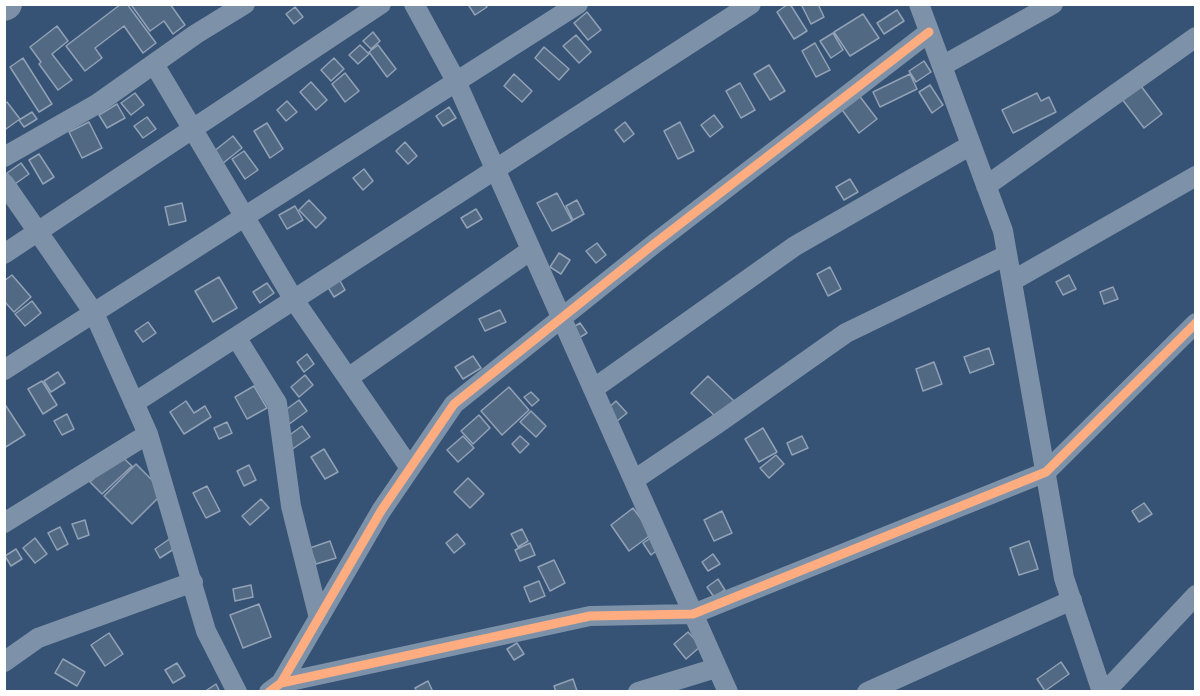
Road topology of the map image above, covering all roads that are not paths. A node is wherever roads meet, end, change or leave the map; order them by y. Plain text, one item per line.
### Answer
1 (245, 4) edge
2 (381, 4) edge
3 (414, 4) edge
4 (578, 4) edge
5 (751, 4) edge
6 (919, 4) edge
7 (1053, 4) edge
8 (929, 32) junction
9 (1196, 37) edge
10 (154, 64) junction
11 (942, 66) junction
12 (456, 81) junction
13 (193, 129) junction
14 (971, 145) junction
15 (4, 157) edge
16 (495, 169) junction
17 (1196, 176) edge
18 (4, 183) edge
19 (986, 186) junction
20 (245, 216) junction
21 (37, 231) junction
22 (531, 250) junction
23 (4, 254) edge
24 (1007, 255) junction
25 (1012, 280) junction
26 (294, 300) junction
27 (94, 313) junction
28 (1196, 323) edge
29 (236, 337) junction
30 (4, 370) edge
31 (348, 378) junction
32 (593, 389) junction
33 (134, 403) junction
34 (147, 434) junction
35 (410, 468) junction
36 (1046, 472) junction
37 (634, 480) junction
38 (4, 523) edge
39 (193, 582) junction
40 (1196, 595) edge
41 (1072, 600) junction
42 (693, 614) junction
43 (319, 618) junction
44 (4, 662) edge
45 (716, 668) junction
46 (275, 687) edge
47 (237, 692) edge
48 (638, 692) edge
49 (728, 692) edge
50 (867, 692) edge
51 (1103, 692) edge

1 - 10 street
2 - 13 street
3 - 12 street
4 - 12 street
5 - 16 street
6 - 8 street
7 - 11 street
8 - 11 street
8 - 35 street
9 - 19 street
10 - 13 street
10 - 15 street
11 - 14 street
12 - 16 street
12 - 20 street
13 - 20 street
13 - 21 street
14 - 19 street
14 - 32 street
16 - 22 street
16 - 26 street
17 - 25 street
18 - 21 street
19 - 24 street
20 - 26 street
20 - 27 street
21 - 23 street
21 - 27 street
22 - 31 street
22 - 32 street
24 - 25 street
24 - 37 street
25 - 36 street
26 - 29 street
26 - 31 street
27 - 30 street
27 - 33 street
28 - 36 street
29 - 33 street
29 - 43 street
31 - 35 street
32 - 37 street
33 - 34 street
34 - 38 street
34 - 39 street
35 - 43 street
36 - 41 street
36 - 42 street
37 - 42 street
39 - 44 street
39 - 47 street
40 - 51 street
41 - 50 street
41 - 51 street
42 - 45 street
42 - 46 street
43 - 46 street
45 - 48 street
45 - 49 street

